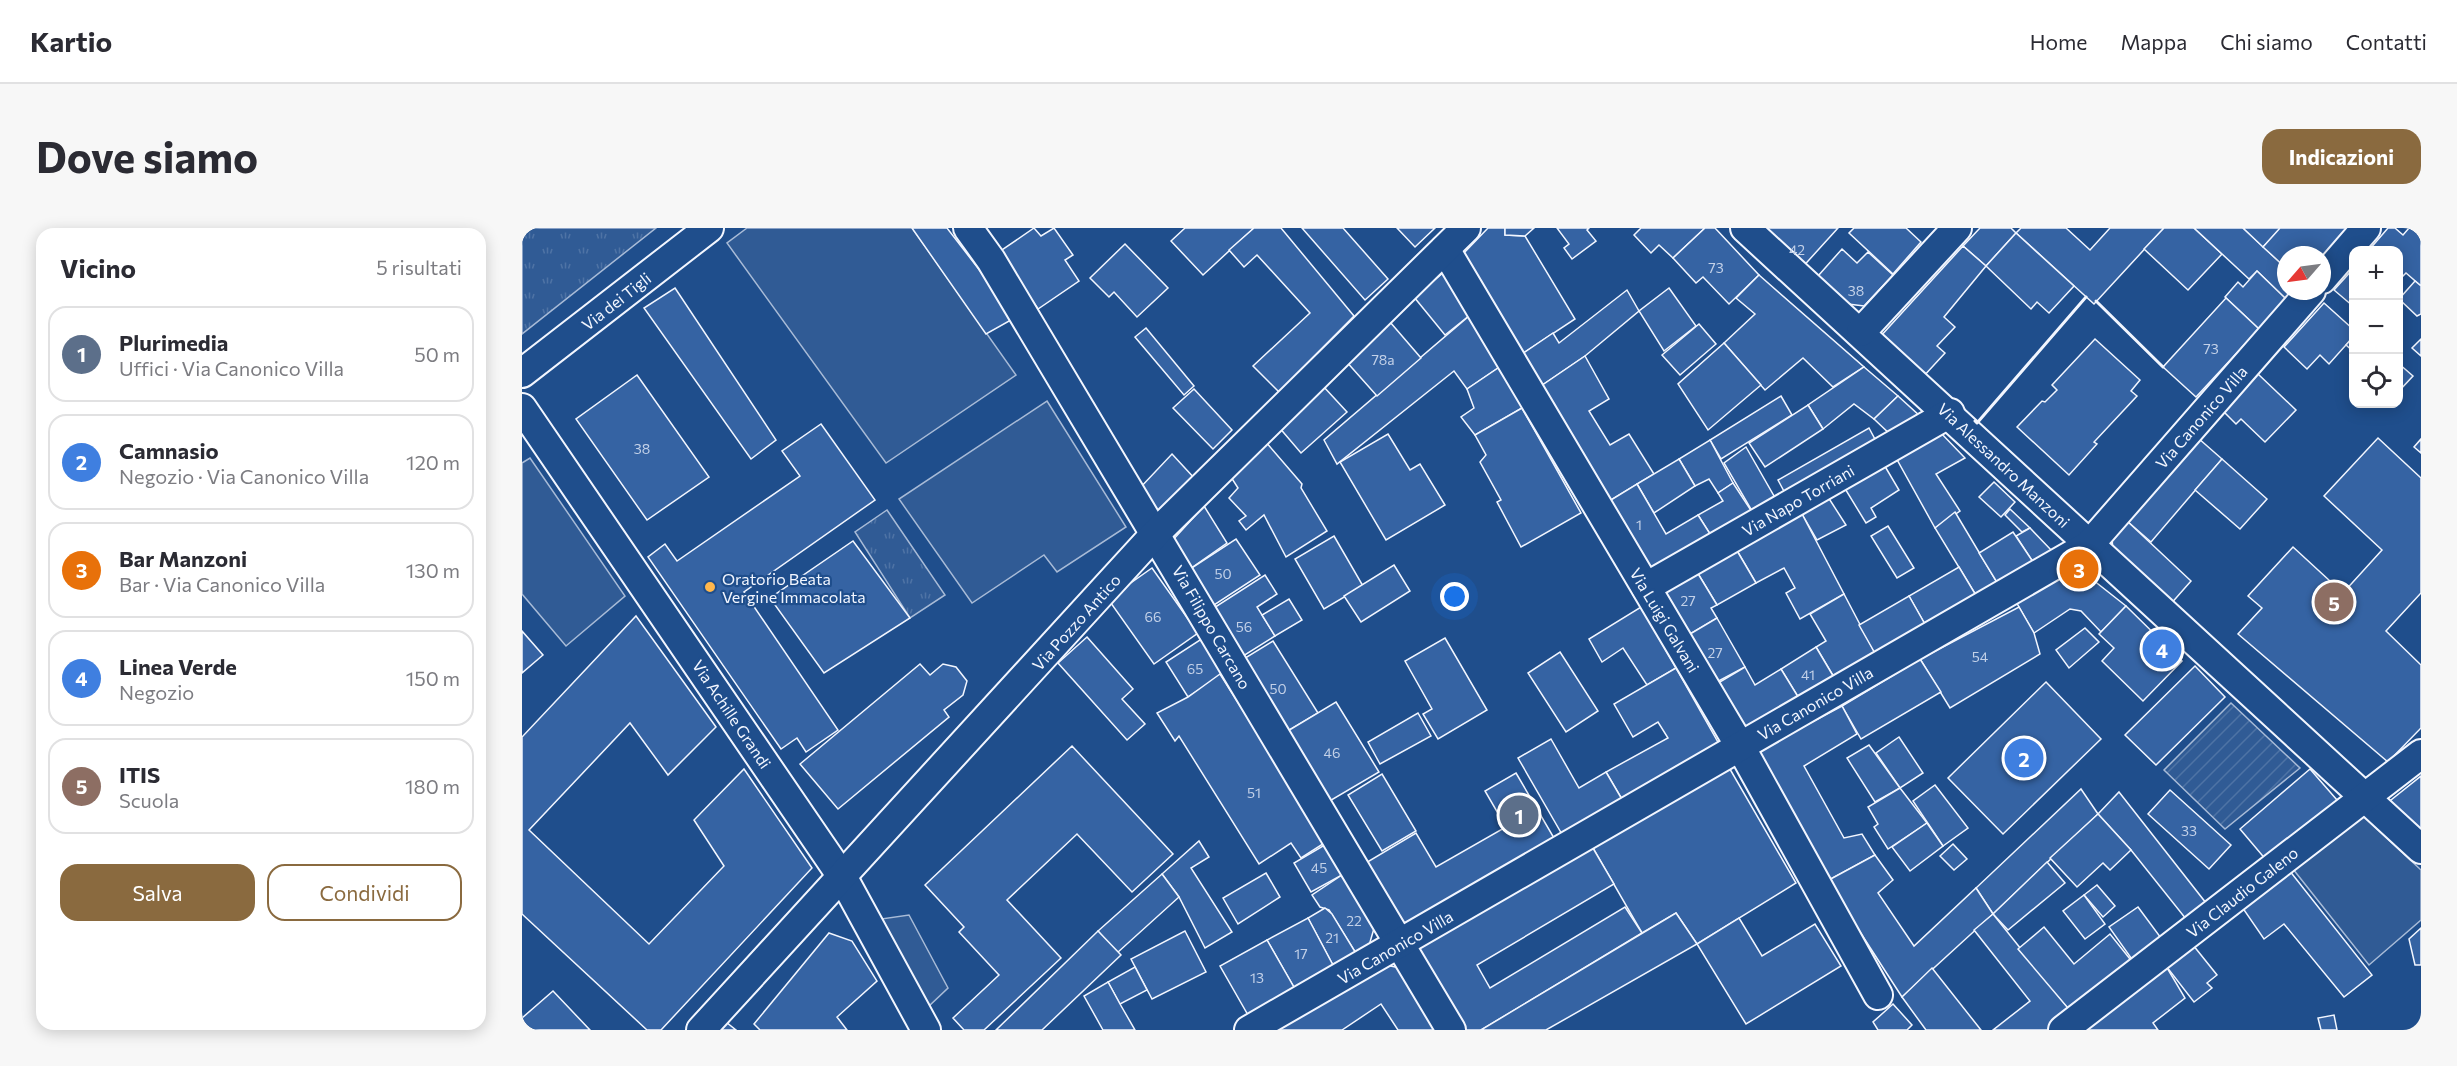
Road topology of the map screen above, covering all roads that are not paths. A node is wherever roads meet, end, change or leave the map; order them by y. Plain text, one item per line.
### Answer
1 (709, 228) edge
2 (968, 228) edge
3 (1466, 228) edge
4 (1745, 228) edge
5 (1957, 228) edge
6 (2366, 228) edge
7 (1445, 249) junction
8 (2331, 269) edge
9 (2303, 300) edge
10 (1861, 332) junction
11 (522, 373) edge
12 (522, 408) edge
13 (1950, 413) junction
14 (1156, 533) junction
15 (2089, 545) junction
16 (1646, 587) junction
17 (1740, 746) junction
18 (2421, 754) edge
19 (2365, 798) junction
20 (2421, 849) edge
21 (843, 878) junction
22 (1399, 945) junction
23 (1878, 995) dead end
24 (701, 1030) edge
25 (926, 1030) edge
26 (1249, 1030) edge
27 (1451, 1030) edge
28 (2063, 1030) edge

1 - 11 street, Via dei Tigli
2 - 14 street, Via Filippo Carcano
3 - 7 street, Via Pozzo Antico
4 - 10 street, Via Alessandro Manzoni
5 - 10 street
6 - 8 street
7 - 14 street, Via Pozzo Antico
7 - 16 street, Via Luigi Galvani
9 - 15 street, Via Canonico Villa
10 - 13 street, Via Alessandro Manzoni
12 - 21 street, Via Achille Grandi
13 - 15 street, Via Alessandro Manzoni
13 - 16 street, Via Napo Torriani
14 - 21 street, Via Pozzo Antico
14 - 22 street, Via Filippo Carcano
15 - 17 street, Via Canonico Villa
15 - 19 street, Via Alessandro Manzoni
16 - 17 street, Via Luigi Galvani
17 - 22 street, Via Canonico Villa
17 - 23 street, Via Luigi Galvani
18 - 19 street, Via Claudio Galeno
19 - 20 street, Via Alessandro Manzoni
19 - 28 street, Via Claudio Galeno
21 - 24 street, Via Pozzo Antico
21 - 25 street, Via Achille Grandi
22 - 26 street, Via Canonico Villa
22 - 27 street, Via Filippo Carcano

